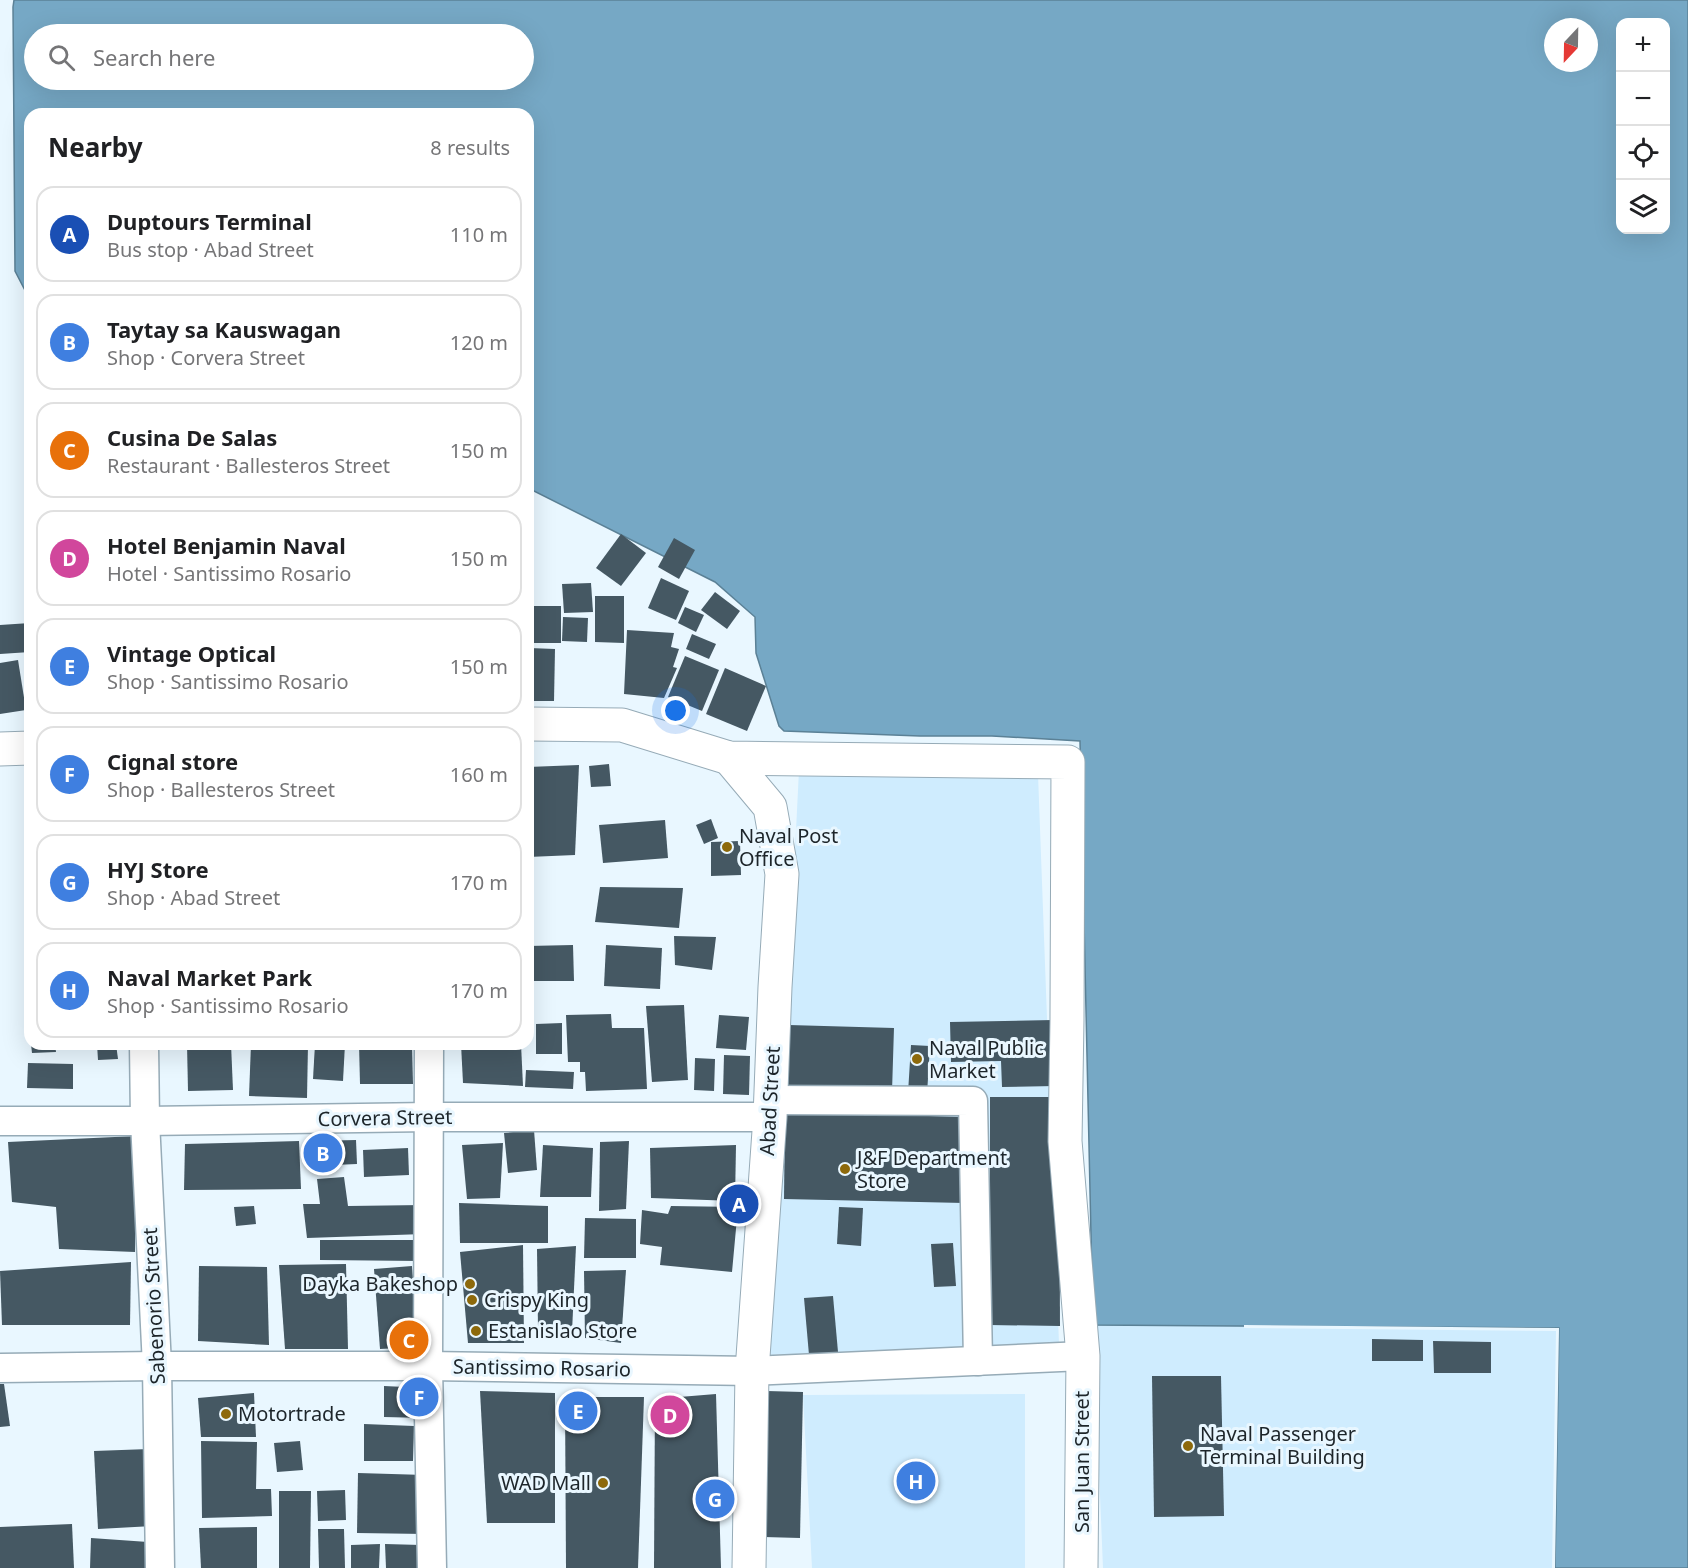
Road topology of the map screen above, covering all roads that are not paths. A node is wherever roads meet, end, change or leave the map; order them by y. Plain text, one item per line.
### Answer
1 (534, 724) edge
2 (24, 748) edge
3 (0, 749) edge
4 (729, 758) junction
5 (144, 1050) edge
6 (429, 1050) edge
7 (770, 1109) junction
8 (430, 1117) junction
9 (0, 1121) edge
10 (145, 1121) junction
11 (1083, 1356) junction
12 (978, 1361) junction
13 (157, 1366) junction
14 (428, 1366) junction
15 (0, 1368) edge
16 (752, 1371) junction
17 (160, 1568) edge
18 (432, 1568) edge
19 (749, 1568) edge
20 (1081, 1568) edge

1 - 4 street
2 - 3 street
4 - 7 street, Abad Street
4 - 11 street, San Juan Street
5 - 10 street, Sabenorio Street
6 - 8 street
7 - 8 street, Corvera Street
7 - 12 street, Corvera Street
7 - 16 street, Abad Street
8 - 10 street, Corvera Street
8 - 14 street
9 - 10 street, Corvera Street
10 - 13 street, Sabenorio Street
11 - 12 street, Santissimo Rosario
11 - 20 street, San Juan Street
12 - 16 street, Santissimo Rosario
13 - 14 street, Santissimo Rosario
13 - 15 street, Santissimo Rosario
13 - 17 street, Sabenorio Street
14 - 16 street, Santissimo Rosario
14 - 18 street
16 - 19 street, Abad Street

